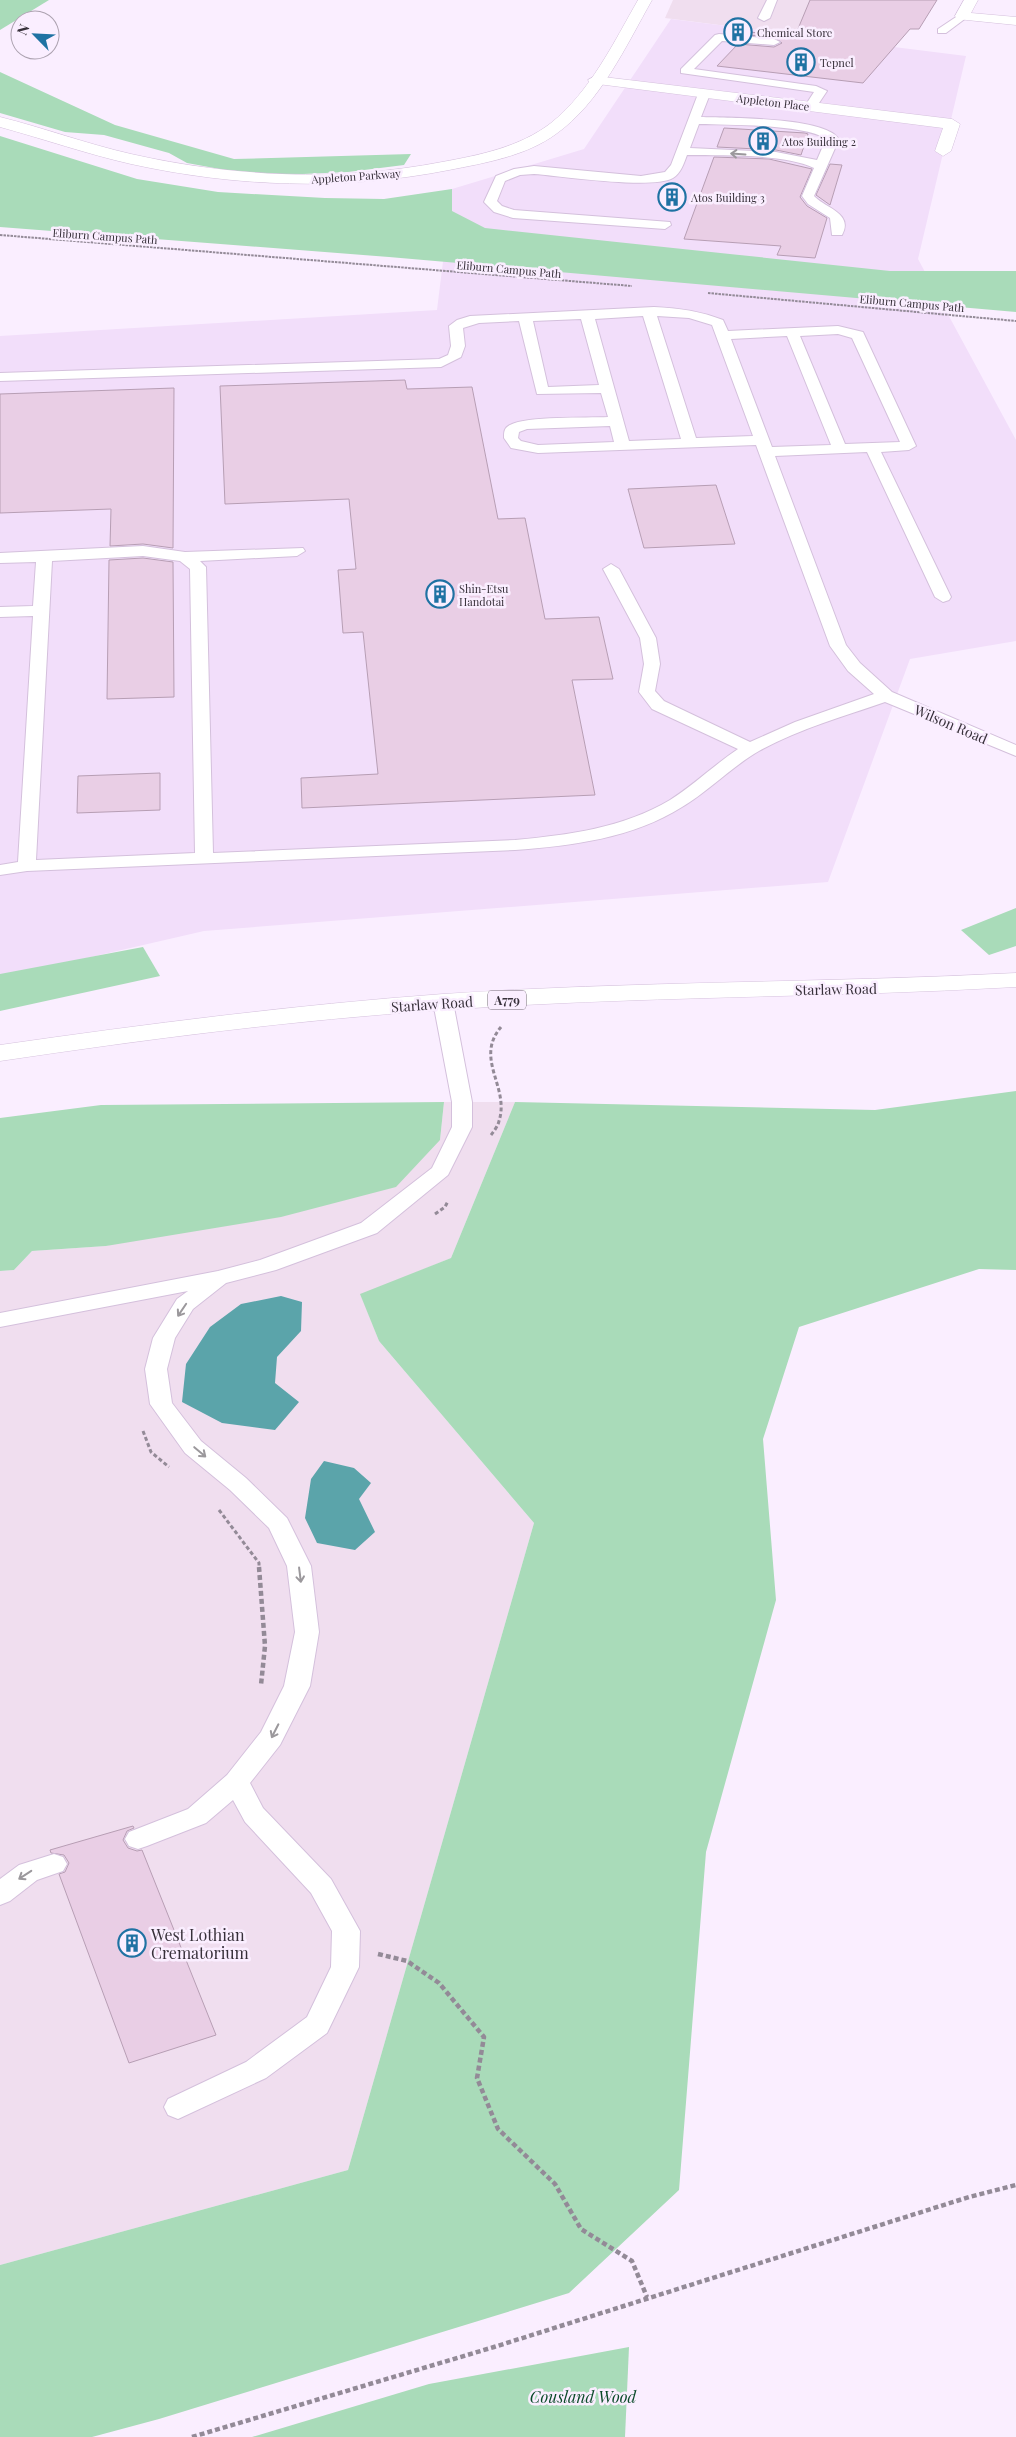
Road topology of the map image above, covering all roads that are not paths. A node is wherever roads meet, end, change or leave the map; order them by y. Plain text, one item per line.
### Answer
1 (645, 0) edge
2 (772, 0) edge
3 (971, 0) edge
4 (962, 16) junction
5 (764, 18) dead end
6 (1016, 21) edge
7 (942, 31) dead end
8 (774, 42) dead end
9 (595, 80) junction
10 (704, 94) junction
11 (811, 106) junction
12 (694, 120) junction
13 (0, 122) edge
14 (682, 151) junction
15 (943, 151) dead end
16 (819, 166) junction
17 (665, 226) dead end
18 (837, 232) dead end
19 (649, 313) junction
20 (587, 315) junction
21 (525, 317) junction
22 (792, 332) junction
23 (724, 335) junction
24 (0, 377) edge
25 (608, 389) junction
26 (616, 421) junction
27 (690, 443) junction
28 (623, 446) junction
29 (764, 446) junction
30 (872, 448) junction
31 (840, 450) junction
32 (297, 551) dead end
33 (44, 556) junction
34 (185, 557) junction
35 (0, 558) edge
36 (611, 569) dead end
37 (943, 597) dead end
38 (42, 611) junction
39 (0, 612) edge
40 (886, 696) junction
41 (751, 749) junction
42 (1016, 752) edge
43 (204, 858) junction
44 (27, 866) junction
45 (0, 870) edge
46 (1016, 980) edge
47 (443, 1002) junction
48 (0, 1053) edge
49 (218, 1278) junction
50 (0, 1320) edge
51 (236, 1782) junction
52 (138, 1839) dead end
53 (54, 1864) dead end
54 (0, 1894) edge
55 (178, 2107) dead end

1 - 9 street, Appleton Parkway
2 - 5 lane
3 - 4 street
4 - 6 street
4 - 7 lane
8 - 11 lane
9 - 10 street, Appleton Place
9 - 13 street, Appleton Parkway
10 - 11 street, Appleton Place
10 - 12 lane
11 - 15 street, Appleton Place
12 - 14 lane
12 - 16 lane
16 -> 14 lane
14 - 17 lane
16 - 18 lane
19 - 20 lane
19 - 23 lane
19 - 27 lane
20 - 21 lane
20 - 25 lane
21 - 24 lane
21 - 25 lane
22 - 23 lane
22 - 30 lane
22 - 31 lane
23 - 29 lane, Wilson Road
25 - 26 lane
26 - 28 lane
26 - 28 lane
27 - 28 lane
27 - 29 lane
29 - 31 lane
29 - 40 lane, Wilson Road
30 - 31 lane
30 - 37 lane
32 - 34 lane
33 - 34 lane
33 - 35 lane
33 - 38 lane
34 - 43 lane
36 - 41 lane
38 - 39 lane
38 - 44 lane
40 - 41 lane
40 - 42 lane, Wilson Road
41 - 43 lane
43 - 44 lane
44 - 45 lane
46 - 47 street, Starlaw Road / A779
47 - 48 street, Starlaw Road / A779
47 - 49 lane
49 - 50 lane
49 -> 51 lane
51 - 52 lane
51 - 55 lane
53 -> 54 lane

